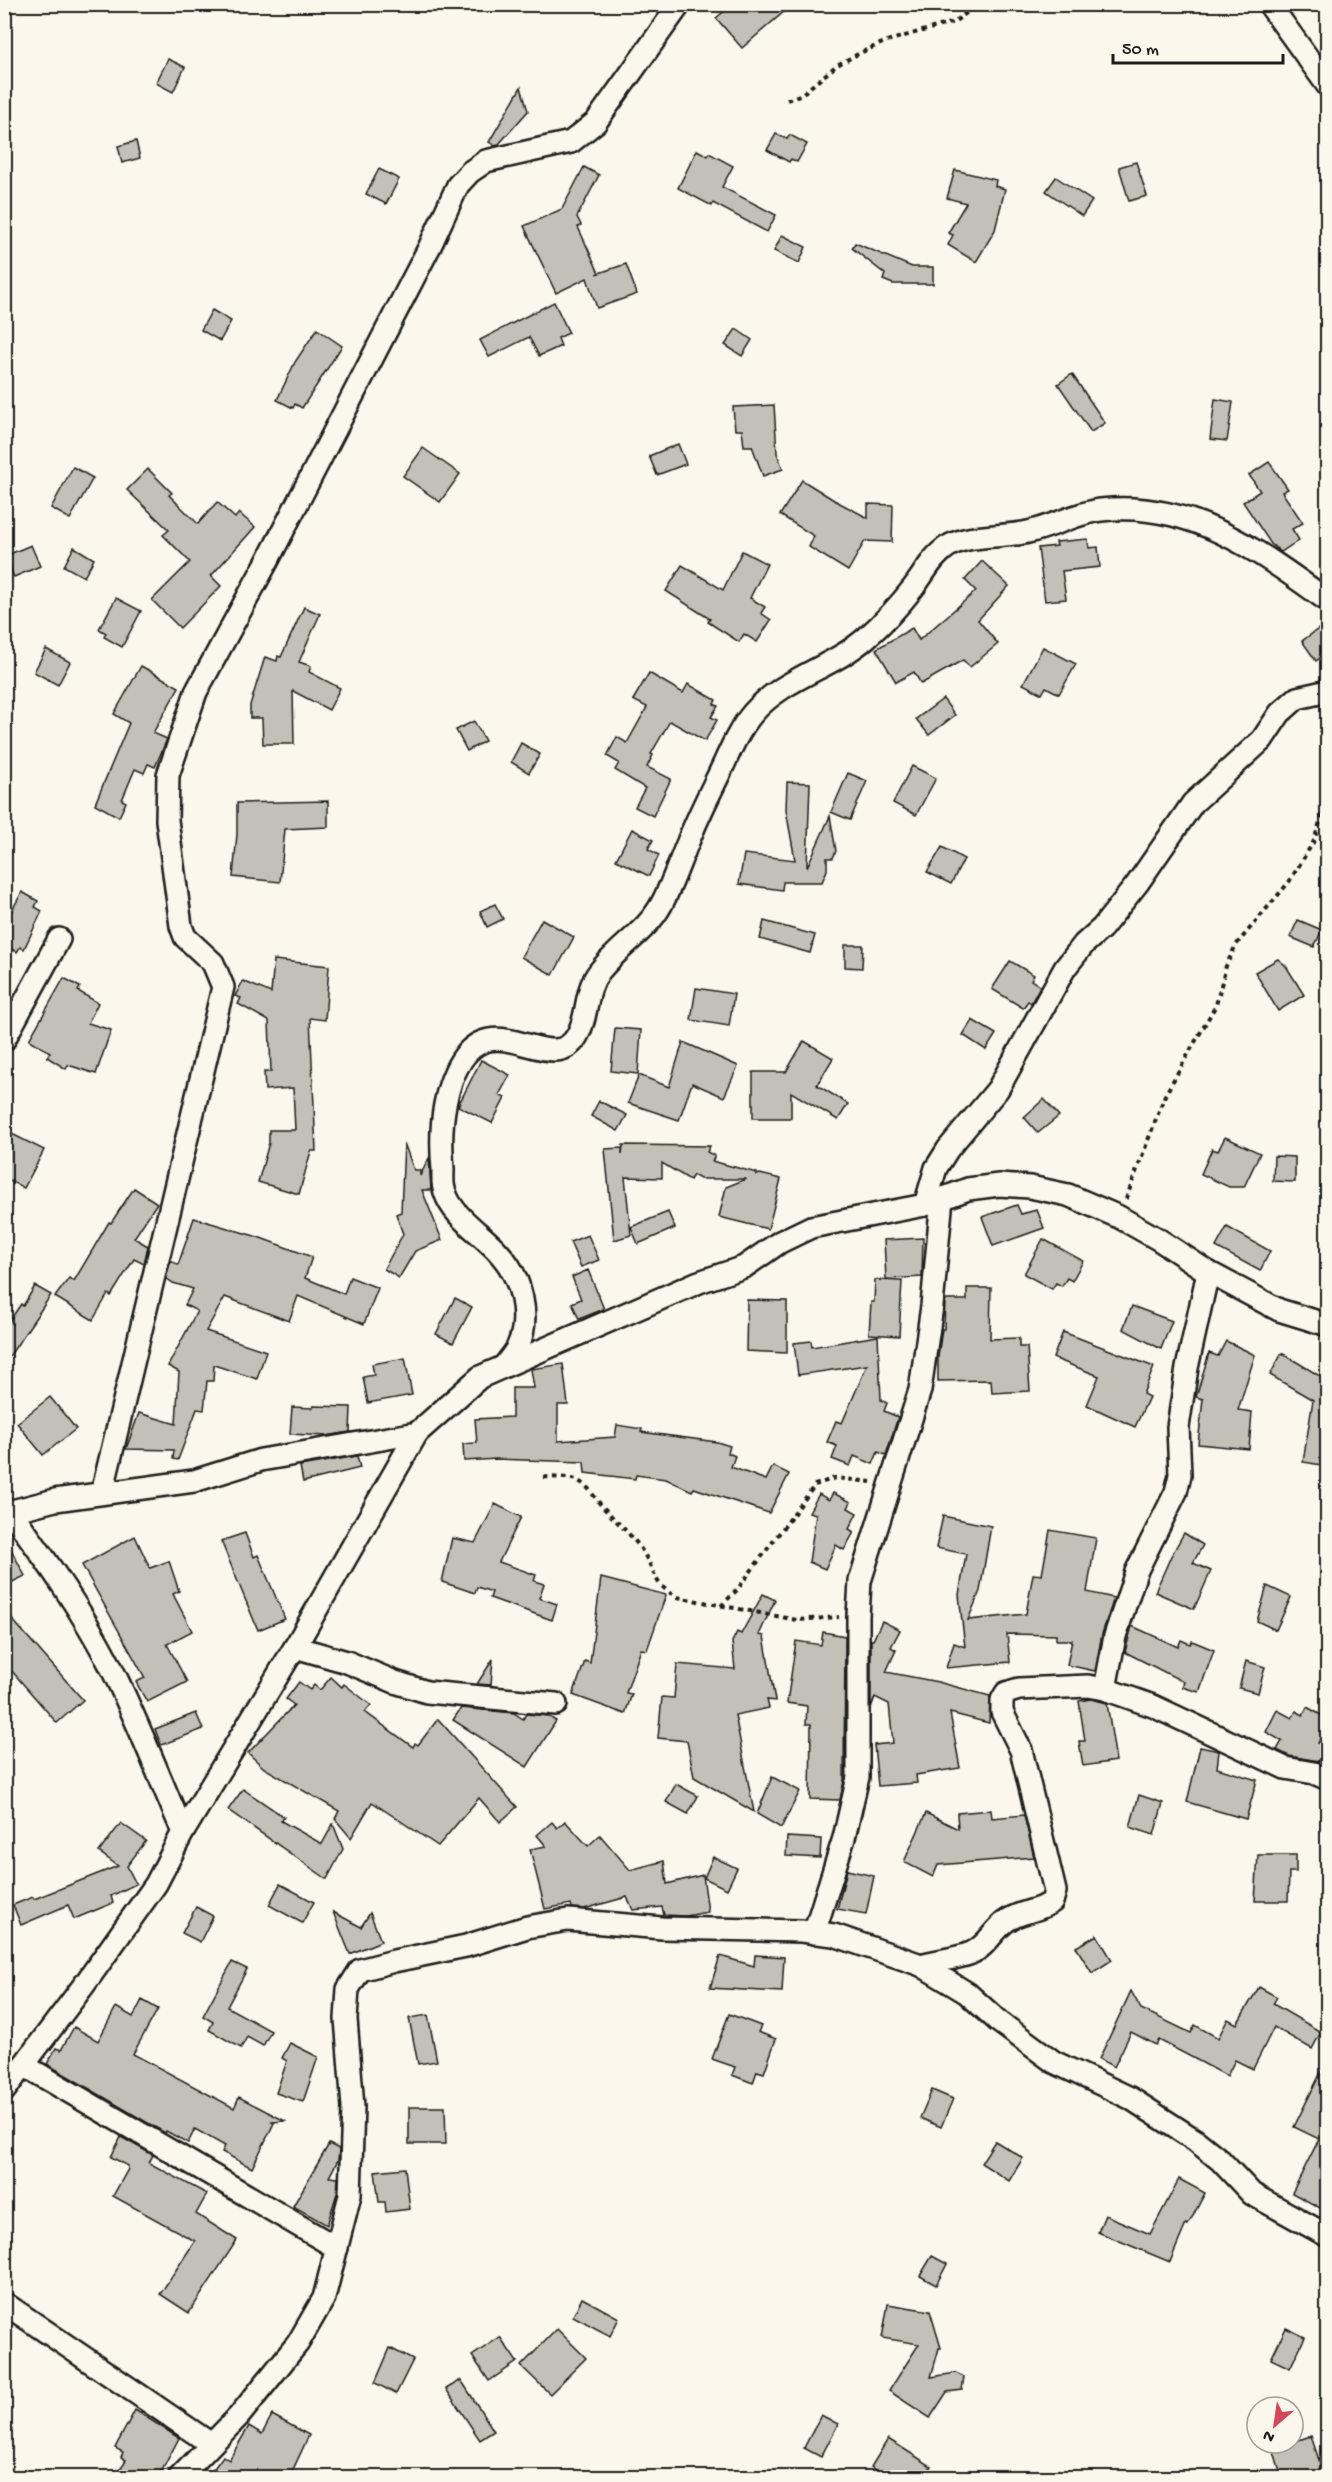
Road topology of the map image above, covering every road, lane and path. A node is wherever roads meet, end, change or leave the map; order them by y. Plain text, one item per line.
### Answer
1 (680, 4) edge
2 (979, 4) edge
3 (1269, 4) edge
4 (1328, 86) edge
5 (786, 100) dead end
6 (1328, 601) edge
7 (1328, 691) edge
8 (1328, 796) edge
9 (59, 939) dead end
10 (4, 1040) edge
11 (933, 1201) junction
12 (1119, 1217) junction
13 (1208, 1272) junction
14 (1328, 1325) edge
15 (505, 1365) junction
16 (417, 1433) junction
17 (544, 1478) dead end
18 (890, 1486) junction
19 (102, 1493) junction
20 (8, 1512) edge
21 (721, 1606) junction
22 (858, 1616) junction
23 (295, 1647) junction
24 (1105, 1689) junction
25 (556, 1704) dead end
26 (1328, 1779) edge
27 (183, 1832) junction
28 (814, 1933) junction
29 (921, 1965) junction
30 (25, 2066) junction
31 (4, 2091) edge
32 (1328, 2236) edge
33 (337, 2248) junction
34 (4, 2303) edge
35 (212, 2444) junction
36 (179, 2478) edge

1 - 19 street
2 - 5 path
3 - 4 street
6 - 15 street
7 - 11 street
8 - 12 path
9 - 10 street
11 - 12 street
11 - 15 street
11 - 18 street
12 - 13 street
13 - 14 street
13 - 24 street
15 - 16 street
16 - 19 street
16 - 23 street
17 - 21 path
18 - 21 path
18 - 22 street
19 - 20 street
20 - 27 street
21 - 22 path
22 - 28 street
23 - 25 street
23 - 27 street
24 - 26 street
24 - 29 street
27 - 30 street
28 - 29 street
28 - 33 street
29 - 32 street
30 - 31 street
30 - 33 street
33 - 35 street
34 - 35 street
35 - 36 street

